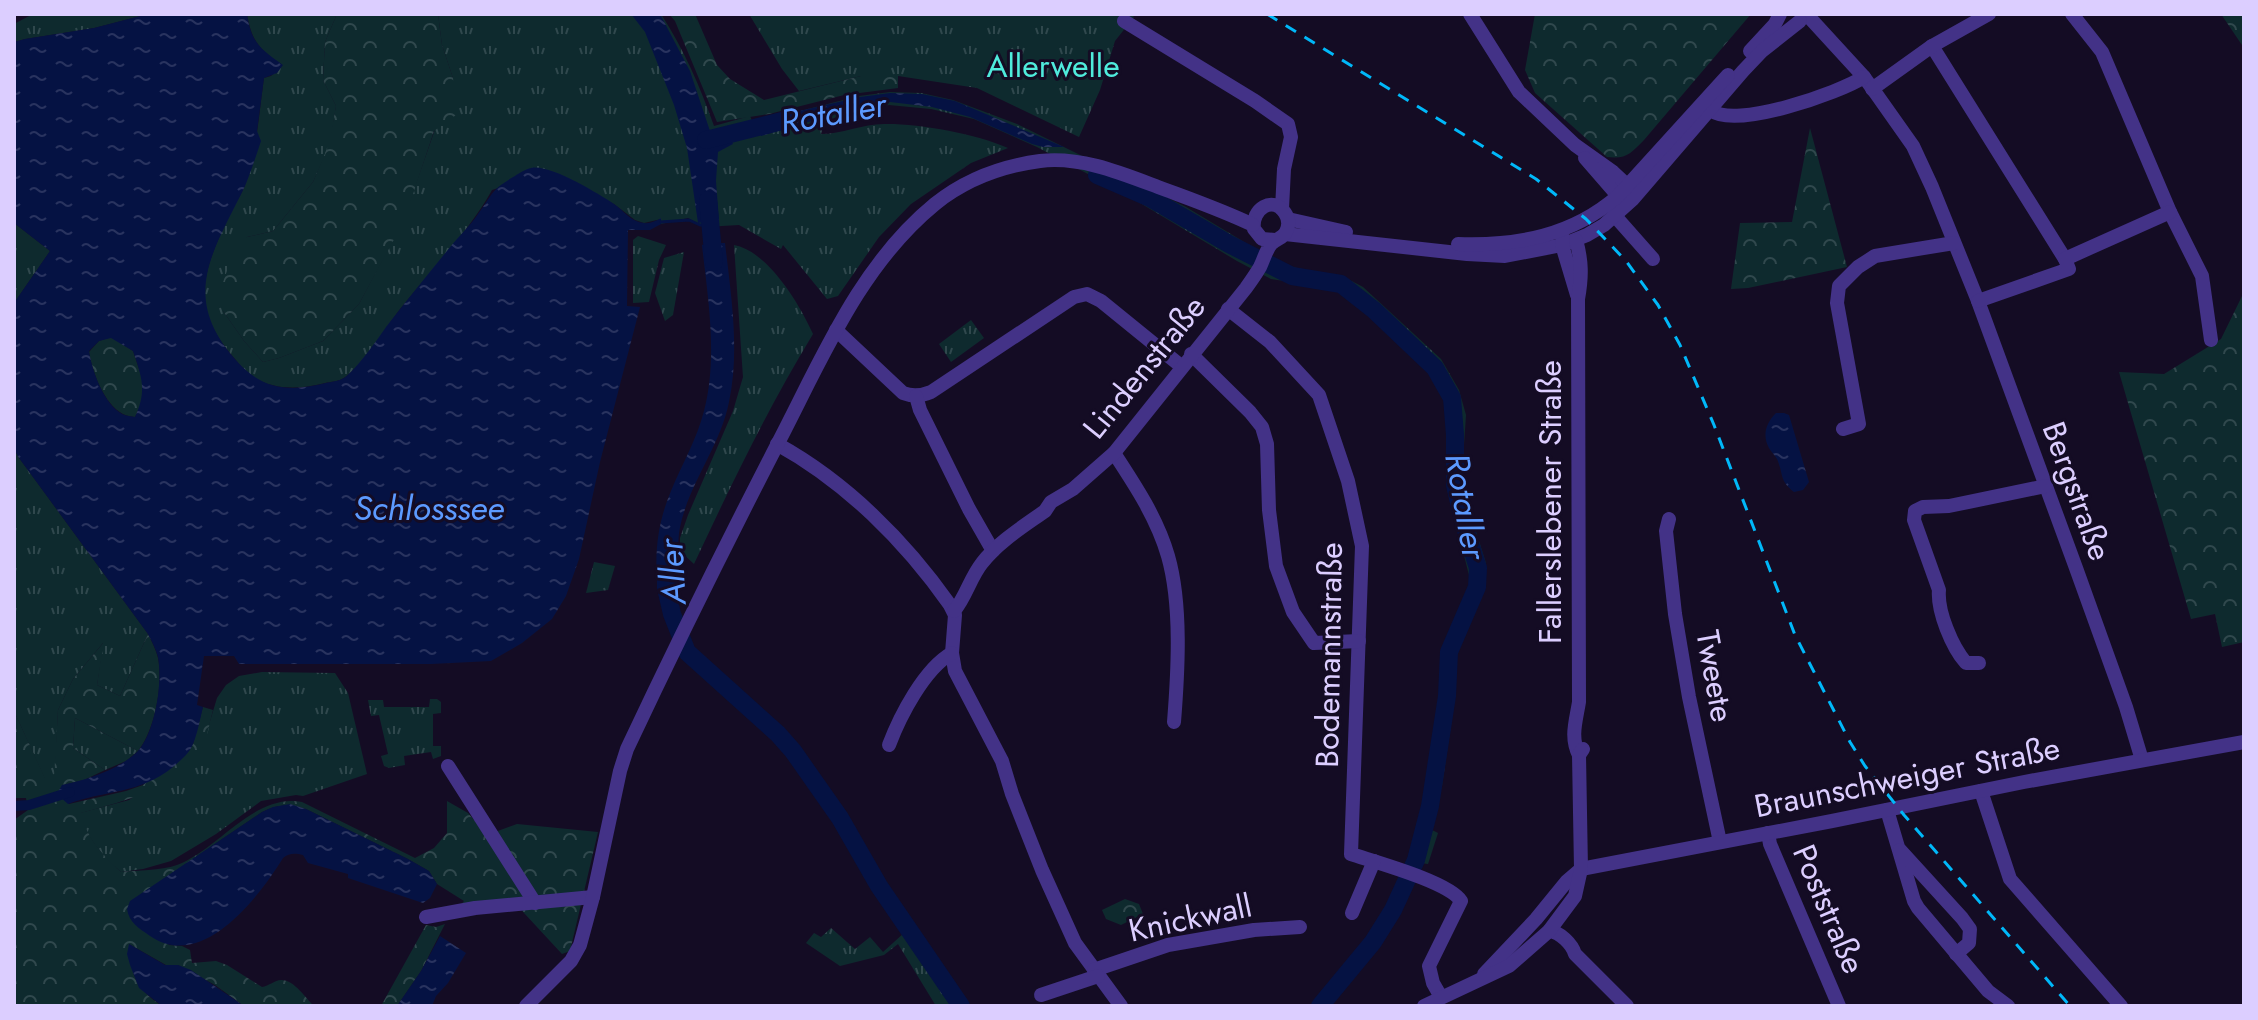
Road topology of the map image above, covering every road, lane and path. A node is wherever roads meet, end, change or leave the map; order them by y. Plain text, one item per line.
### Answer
1 (1470, 14) edge
2 (1783, 14) edge
3 (1989, 14) edge
4 (2072, 14) edge
5 (1807, 17) edge
6 (1124, 21) dead end
7 (1932, 46) junction
8 (1868, 83) junction
9 (1711, 110) junction
10 (1284, 169) junction
11 (1626, 193) junction
12 (2170, 212) junction
13 (1615, 216) junction
14 (1282, 225) junction
15 (1567, 238) junction
16 (1954, 243) junction
17 (1258, 244) junction
18 (1653, 259) dead end
19 (2065, 259) junction
20 (1978, 301) junction
21 (1228, 309) junction
22 (836, 330) junction
23 (2211, 340) dead end
24 (1186, 360) junction
25 (916, 396) junction
26 (1843, 429) dead end
27 (777, 444) junction
28 (1114, 453) junction
29 (2046, 486) junction
30 (1669, 519) dead end
31 (993, 551) junction
32 (954, 611) junction
33 (1359, 641) junction
34 (952, 653) junction
35 (1979, 663) dead end
36 (1174, 722) dead end
37 (2244, 742) edge
38 (889, 745) dead end
39 (2142, 760) junction
40 (448, 766) dead end
41 (1981, 791) junction
42 (1887, 810) junction
43 (1768, 833) junction
44 (1720, 842) junction
45 (1898, 846) junction
46 (1374, 861) junction
47 (1581, 869) junction
48 (593, 897) junction
49 (535, 903) junction
50 (1352, 913) dead end
51 (426, 917) dead end
52 (1536, 919) junction
53 (1300, 927) dead end
54 (1549, 931) junction
55 (1956, 954) junction
56 (1096, 973) junction
57 (1478, 980) junction
58 (1041, 995) dead end
59 (1441, 997) junction
60 (526, 1006) edge
61 (1121, 1006) edge
62 (1424, 1006) edge
63 (1627, 1006) edge
64 (1839, 1006) edge
65 (2008, 1006) edge
66 (2121, 1006) edge

1 - 11 street
2 - 5 street
2 - 11 street
3 - 7 street
4 - 12 street
5 - 8 street, Bergstraße
5 - 9 street
6 - 10 street
7 - 8 street
7 - 19 street
8 - 9 street
8 - 16 street, Bergstraße
9 - 11 street
10 - 14 street
10 - 17 street
11 - 13 street
11 - 15 street
12 - 19 street
12 - 23 street
13 - 15 street
13 - 18 street
14 - 15 street
14 - 15 street
14 - 17 street, Lindenstraße
14 - 17 street
15 - 47 street, Fallerslebener Straße
16 - 20 street, Bergstraße
16 - 26 street
17 - 21 street, Lindenstraße
17 - 22 street
19 - 20 street
20 - 29 street, Bergstraße
21 - 24 street, Lindenstraße
21 - 33 street, Bodemannstraße
22 - 25 street
22 - 27 street
24 - 25 street
24 - 28 street, Lindenstraße
24 - 33 street
25 - 31 street
27 - 32 street
27 - 48 street
28 - 31 street, Lindenstraße
28 - 36 street
29 - 35 street
29 - 39 street, Bergstraße
30 - 44 street, Tweete
31 - 32 street, Lindenstraße
32 - 34 street, Lindenstraße
33 - 46 street, Bodemannstraße
34 - 38 street
34 - 56 street
37 - 39 street, Braunschweiger Straße
39 - 41 street, Braunschweiger Straße
40 - 49 street
41 - 42 street, Braunschweiger Straße
41 - 66 street
42 - 43 street, Braunschweiger Straße
42 - 45 street
43 - 44 street, Braunschweiger Straße
43 - 64 street, Poststraße
44 - 47 street, Braunschweiger Straße
45 - 55 street
45 - 55 street
46 - 50 street
46 - 59 street
47 - 52 street
47 - 54 street
48 - 49 street
48 - 60 street
49 - 51 street
52 - 54 street
52 - 57 street
53 - 56 street, Knickwall
54 - 57 street
54 - 63 street
55 - 65 street
56 - 58 street, Knickwall
56 - 61 street
57 - 59 street
59 - 62 street

